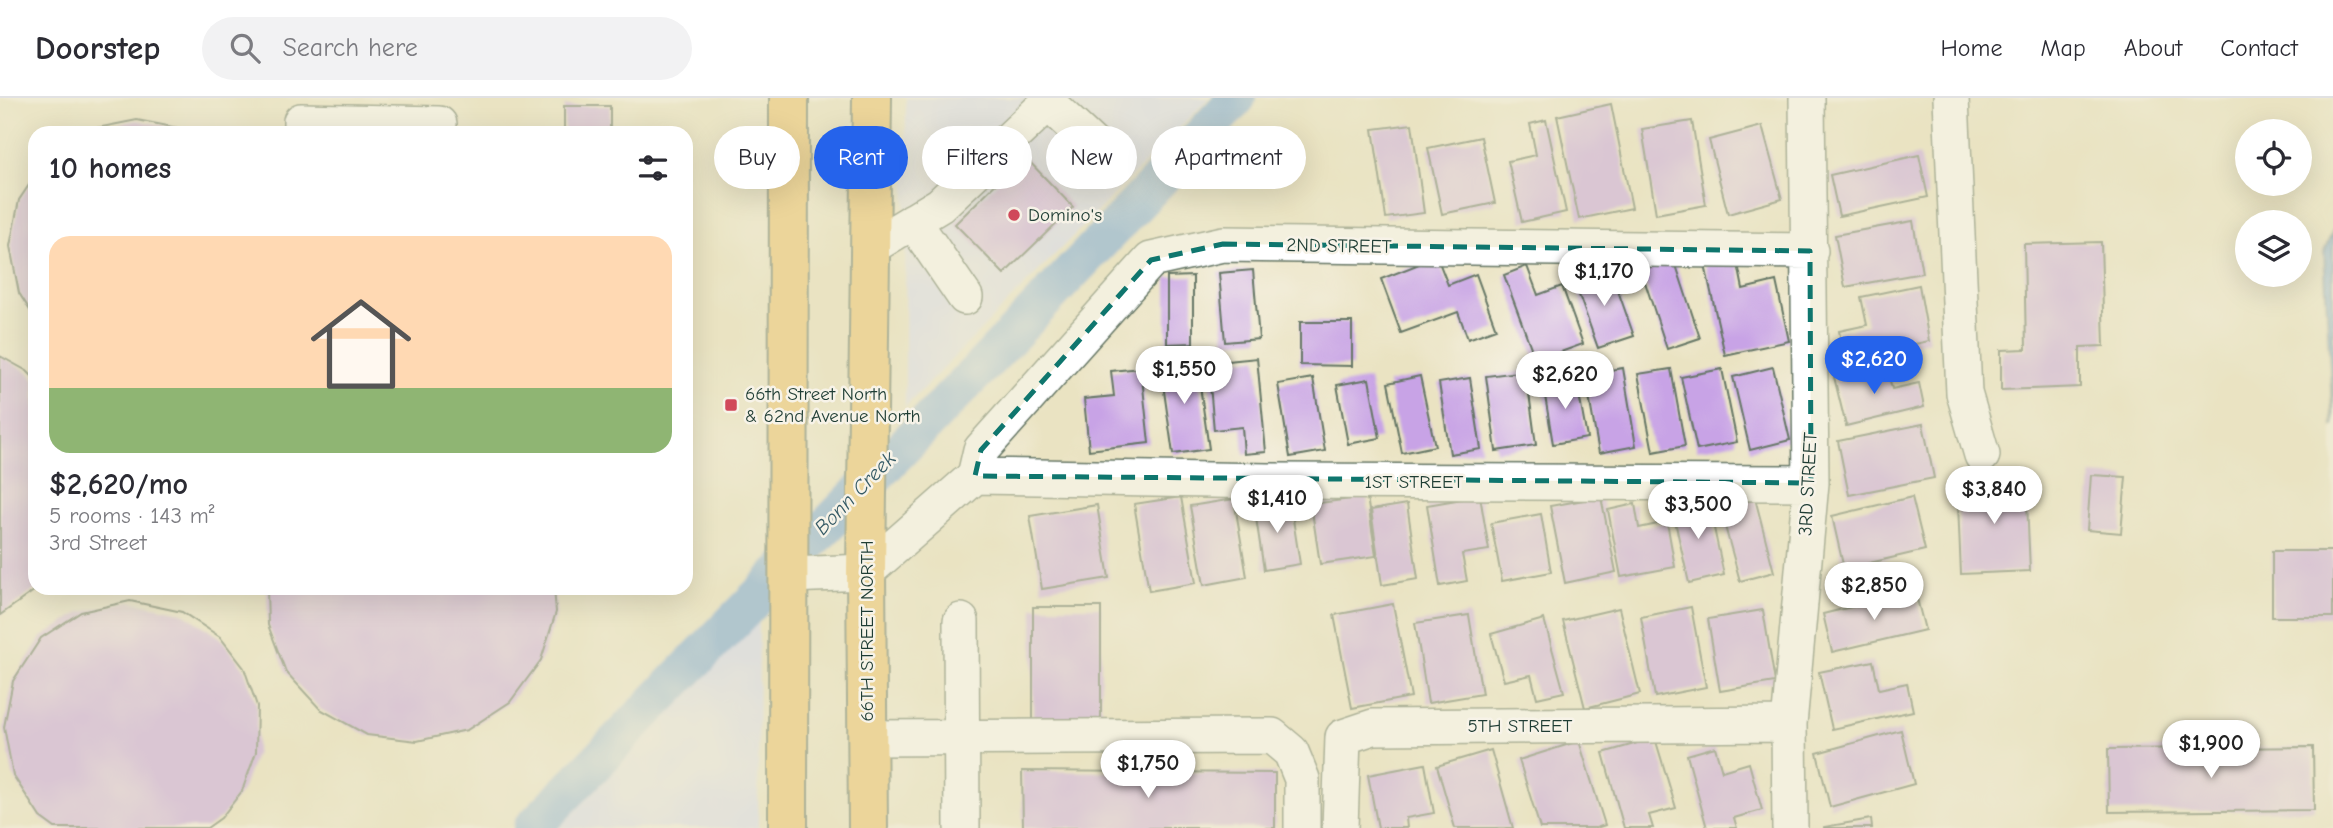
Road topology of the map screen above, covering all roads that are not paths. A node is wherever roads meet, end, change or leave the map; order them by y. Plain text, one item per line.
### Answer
1 (789, 98) edge
2 (872, 98) edge
3 (1807, 98) edge
4 (1951, 98) edge
5 (1049, 101) edge
6 (439, 118) edge
7 (301, 126) edge
8 (1074, 126) edge
9 (913, 221) junction
10 (869, 248) junction
11 (1810, 251) junction
12 (965, 297) dead end
13 (1982, 455) dead end
14 (975, 476) junction
15 (1811, 483) junction
16 (866, 572) junction
17 (789, 575) junction
18 (961, 621) dead end
19 (1789, 723) junction
20 (867, 738) junction
21 (962, 738) junction
22 (788, 828) edge
23 (868, 828) edge
24 (962, 828) edge
25 (1302, 828) edge
26 (1340, 828) edge
27 (1790, 828) edge

1 - 17 main road
2 - 10 main road, 66TH STREET NORTH
3 - 11 street, 3RD STREET
4 - 13 street
5 - 8 street
5 - 9 street
6 - 7 street
9 - 10 street
9 - 12 street
10 - 16 main road, 66TH STREET NORTH
11 - 14 street, 2ND STREET
11 - 15 street, 3RD STREET
14 - 15 street, 1ST STREET
14 - 16 street
15 - 19 street, 3RD STREET
16 - 17 street
16 - 20 main road, 66TH STREET NORTH
17 - 22 main road
18 - 21 street
19 - 26 street, 5TH STREET
19 - 27 street, 3RD STREET
20 - 21 street
20 - 23 main road, 66TH STREET NORTH
21 - 24 street
21 - 25 street

